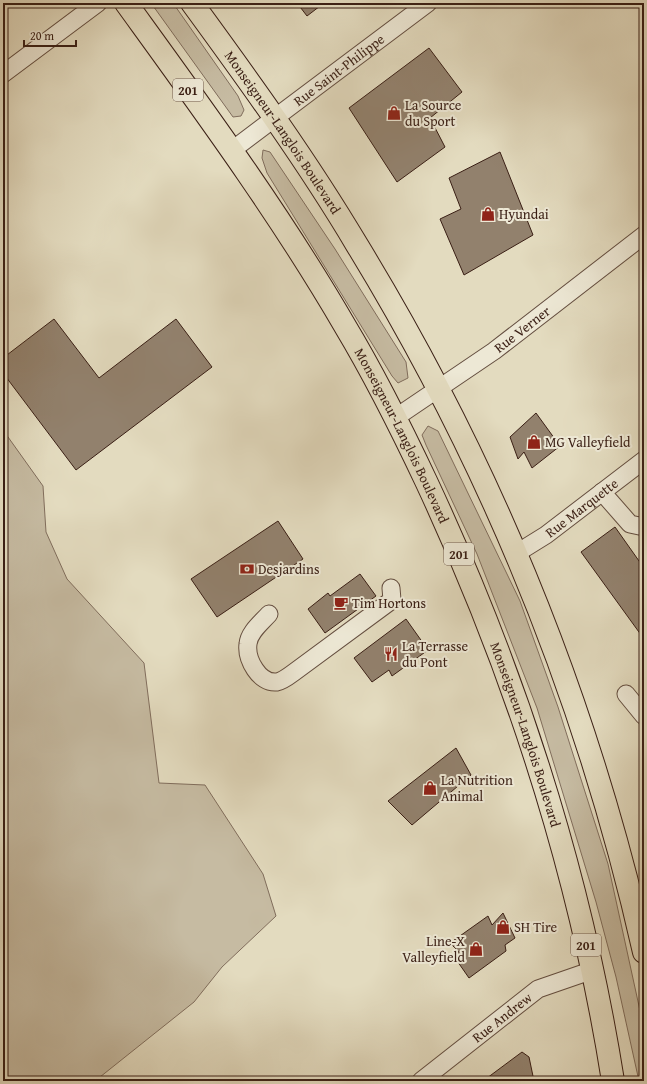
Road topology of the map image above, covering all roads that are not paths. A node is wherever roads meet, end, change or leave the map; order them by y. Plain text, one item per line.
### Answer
1 (98, 3) edge
2 (126, 3) edge
3 (192, 3) edge
4 (428, 3) edge
5 (3, 74) edge
6 (274, 120) junction
7 (231, 151) junction
8 (644, 235) edge
9 (439, 390) junction
10 (395, 418) junction
11 (642, 465) edge
12 (602, 492) junction
13 (644, 527) edge
14 (517, 553) junction
15 (392, 588) dead end
16 (269, 614) dead end
17 (626, 694) dead end
18 (644, 716) edge
19 (644, 952) edge
20 (593, 970) junction
21 (421, 1081) edge
22 (613, 1081) edge

1 - 5 street
2 - 7 highway, Monseigneur-Langlois Boulevard / 201
3 - 6 highway, Monseigneur-Langlois Boulevard
4 - 6 street, Rue Saint-Philippe
6 - 7 street, Rue Saint-Philippe
6 - 9 highway, Monseigneur-Langlois Boulevard
7 - 10 highway, Monseigneur-Langlois Boulevard / 201
8 - 9 street, Rue Verner
9 - 10 street, Rue Verner
9 - 14 highway, Monseigneur-Langlois Boulevard
10 - 20 highway, Monseigneur-Langlois Boulevard / 201
11 - 12 street, Rue Marquette
12 - 13 street
12 - 14 street, Rue Marquette
14 - 19 highway, Monseigneur-Langlois Boulevard
15 - 16 street
17 - 18 street
20 - 21 street, Rue Andrew
20 - 22 highway, Monseigneur-Langlois Boulevard / 201

